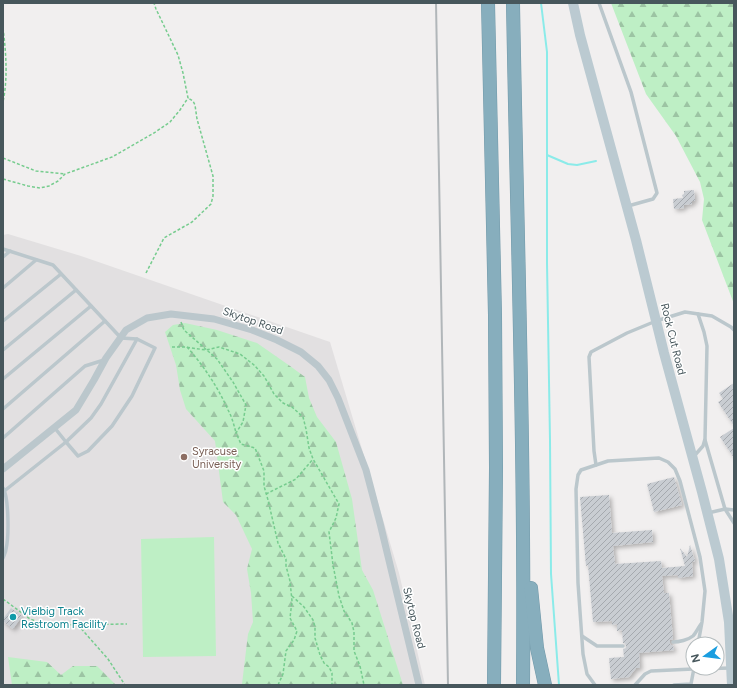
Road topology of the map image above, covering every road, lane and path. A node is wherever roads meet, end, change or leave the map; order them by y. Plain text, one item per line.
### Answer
1 (154, 3) edge
2 (488, 3) edge
3 (512, 3) edge
4 (573, 3) edge
5 (599, 3) edge
6 (3, 28) edge
7 (188, 98) junction
8 (3, 102) edge
9 (3, 158) edge
10 (64, 174) junction
11 (3, 179) edge
12 (627, 206) junction
13 (3, 250) edge
14 (10, 251) junction
15 (3, 257) edge
16 (36, 260) junction
17 (61, 274) junction
18 (146, 274) dead end
19 (3, 288) edge
20 (76, 290) junction
21 (91, 306) junction
22 (698, 314) junction
23 (179, 315) junction
24 (3, 321) edge
25 (105, 321) junction
26 (656, 322) junction
27 (734, 330) edge
28 (120, 338) junction
29 (137, 339) junction
30 (172, 347) dead end
31 (187, 347) junction
32 (3, 350) edge
33 (206, 350) junction
34 (105, 360) junction
35 (3, 379) edge
36 (3, 409) edge
37 (54, 427) junction
38 (236, 433) junction
39 (3, 438) edge
40 (705, 439) junction
41 (66, 442) junction
42 (692, 457) junction
43 (313, 459) junction
44 (522, 461) junction
45 (596, 465) junction
46 (3, 469) edge
47 (4, 490) edge
48 (266, 494) junction
49 (725, 509) junction
50 (734, 510) edge
51 (707, 513) junction
52 (8, 515) junction
53 (3, 519) edge
54 (734, 523) edge
55 (7, 542) junction
56 (3, 545) edge
57 (3, 558) edge
58 (292, 595) junction
59 (3, 599) edge
60 (731, 621) edge
61 (702, 622) junction
62 (78, 624) junction
63 (127, 624) dead end
64 (582, 636) junction
65 (699, 636) edge
66 (673, 642) dead end
67 (623, 646) dead end
68 (725, 668) edge
69 (732, 668) junction
70 (685, 669) edge
71 (692, 676) edge
72 (125, 685) edge
73 (278, 685) edge
74 (332, 685) edge
75 (364, 685) edge
76 (419, 685) edge
77 (494, 685) edge
78 (523, 685) edge
79 (544, 685) edge
80 (595, 685) edge
81 (635, 685) edge
82 (674, 685) edge
83 (732, 685) edge

1 - 7 path
2 - 77 highway
3 - 44 highway
4 - 12 street, Rock Cut Road
5 - 12 lane
6 - 8 path
7 - 10 path
7 - 18 path
9 - 10 path
10 - 11 path
12 - 26 street, Rock Cut Road
13 - 14 lane
14 - 15 lane
14 - 16 lane
16 - 17 lane
16 - 19 lane
17 - 20 lane
17 - 24 lane
20 - 21 lane
20 - 32 lane
21 - 25 lane
21 - 35 lane
22 - 26 lane
22 - 27 lane
22 - 40 lane
23 - 28 street, Skytop Road
23 - 33 path
23 - 76 street, Skytop Road
25 - 28 lane
25 - 36 lane
26 - 42 street, Rock Cut Road
26 - 45 lane
28 - 29 lane
28 - 34 street, Skytop Road
29 - 41 lane
29 - 41 lane
30 - 31 path
31 - 33 path
31 - 38 path
33 - 38 path
33 - 43 path
34 - 37 street, Skytop Road
34 - 39 lane
37 - 41 lane
37 - 46 street, Skytop Road
38 - 48 path
40 - 42 lane
40 - 49 lane
41 - 47 lane
42 - 51 street, Rock Cut Road
43 - 48 path
43 - 75 path
44 - 78 highway
44 - 79 highway
45 - 61 lane
45 - 64 lane
47 - 52 lane
48 - 58 path
49 - 50 lane
49 - 51 lane
49 - 54 lane
51 - 60 street, Rock Cut Road
52 - 53 lane
52 - 55 lane
55 - 56 lane
55 - 57 lane
58 - 73 path
58 - 74 path
59 - 62 path
60 - 69 street, Rock Cut Road
61 - 65 lane
61 - 66 lane
62 - 63 path
62 - 72 path
64 - 67 lane
64 - 80 lane
68 - 69 lane
69 - 83 street, Rock Cut Road
70 - 81 lane
71 - 82 lane

